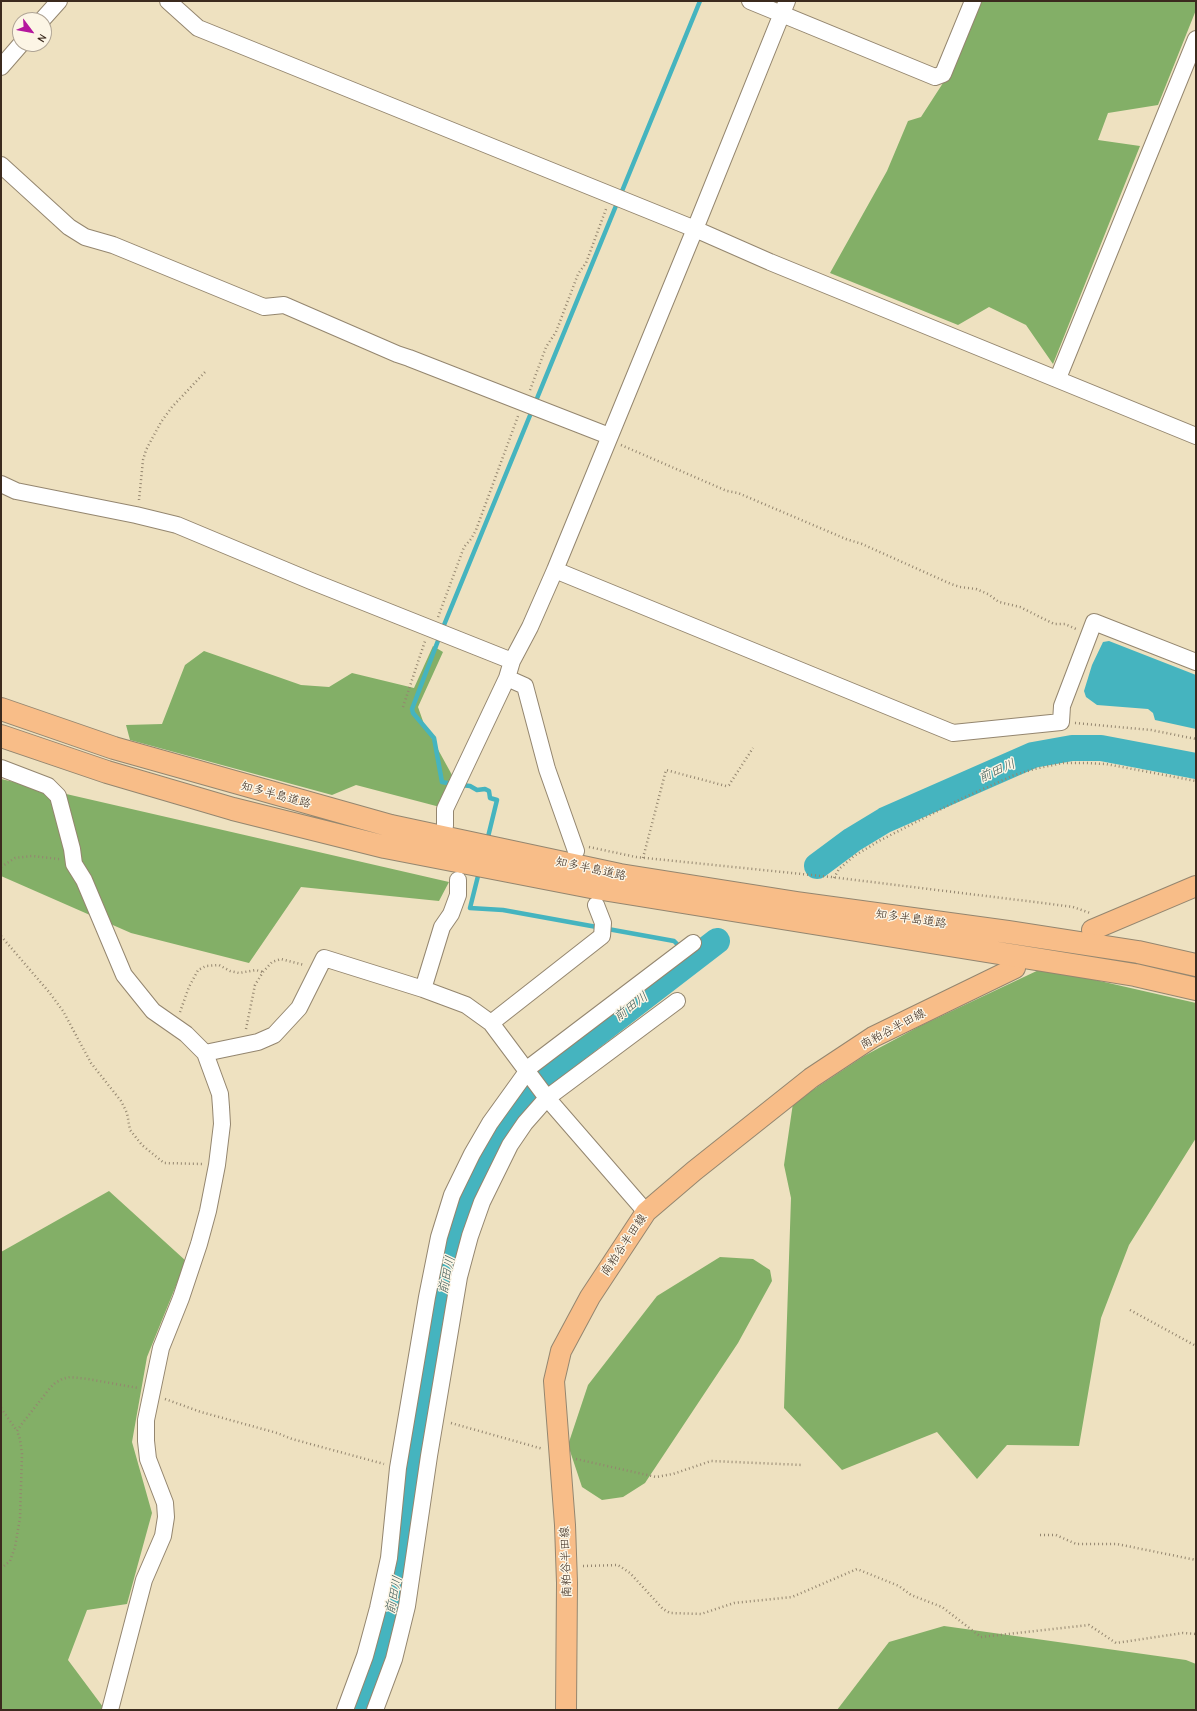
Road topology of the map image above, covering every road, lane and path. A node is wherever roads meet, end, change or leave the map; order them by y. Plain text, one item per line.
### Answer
1 (59, 1) edge
2 (168, 1) edge
3 (750, 1) edge
4 (974, 1) edge
5 (784, 7) edge
6 (49, 12) edge
7 (1196, 39) edge
8 (14, 52) edge
9 (1, 66) edge
10 (1, 165) edge
11 (695, 229) junction
12 (205, 372) dead end
13 (1058, 378) junction
14 (1196, 436) edge
15 (608, 438) junction
16 (1, 484) edge
17 (136, 514) junction
18 (555, 570) junction
19 (429, 627) junction
20 (1089, 637) junction
21 (512, 661) junction
22 (1196, 662) edge
23 (507, 678) junction
24 (403, 707) dead end
25 (1, 709) edge
26 (1061, 722) junction
27 (1, 736) edge
28 (1196, 739) edge
29 (753, 748) dead end
30 (1, 768) edge
31 (1196, 781) edge
32 (445, 826) dead end
33 (575, 847) joint
34 (643, 858) junction
35 (74, 864) junction
36 (1, 867) edge
37 (834, 878) junction
38 (458, 880) dead end
39 (1196, 886) edge
40 (596, 905) dead end
41 (1099, 927) joint
42 (1, 936) edge
43 (693, 943) dead end
44 (320, 964) junction
45 (1196, 965) edge
46 (1015, 968) dead end
47 (263, 972) junction
48 (423, 989) junction
49 (1196, 989) edge
50 (677, 1001) dead end
51 (491, 1023) junction
52 (174, 1026) junction
53 (245, 1032) dead end
54 (205, 1053) junction
55 (527, 1073) junction
56 (547, 1098) junction
57 (217, 1165) junction
58 (646, 1212) junction
59 (1130, 1310) dead end
60 (1196, 1346) edge
61 (1, 1408) edge
62 (451, 1423) dead end
63 (17, 1431) dead end
64 (560, 1453) junction
65 (803, 1465) dead end
66 (1040, 1535) dead end
67 (1196, 1560) edge
68 (567, 1567) junction
69 (1196, 1634) edge
70 (110, 1710) edge
71 (345, 1710) edge
72 (375, 1710) edge
73 (566, 1710) edge

1 - 6 street
2 - 11 street
3 - 5 street
4 - 5 street
5 - 11 street
7 - 13 street
8 - 9 street
10 - 15 street
11 - 13 street
11 - 15 street
12 - 17 path
13 - 14 street
15 - 18 street
15 - 20 path
16 - 17 street
17 - 19 street
18 - 21 street
18 - 26 street
19 - 21 street
19 - 24 path
20 - 22 street
20 - 26 street
21 - 23 street
23 - 32 street
23 - 33 street
25 - 45 highway, 知多半島道路
26 - 28 path
27 - 49 highway, 知多半島道路
29 - 34 path
30 - 35 street
31 - 37 path
33 - 34 path
34 - 37 path
35 - 36 path
35 - 52 street
37 - 41 path
38 - 48 street
39 - 41 main road
40 - 51 street
42 - 57 path
43 - 55 street
44 - 47 path
44 - 48 street
44 - 54 street
46 - 58 main road, 南粕谷半田線
47 - 52 path
47 - 53 path
48 - 51 street
50 - 56 street
51 - 55 street
52 - 54 street
54 - 57 street
55 - 56 street
55 - 71 street
56 - 58 street
56 - 72 street
57 - 70 street
58 - 64 main road, 南粕谷半田線
59 - 60 path
61 - 63 path
62 - 64 path
64 - 65 path
64 - 68 main road, 南粕谷半田線
66 - 67 path
68 - 69 path
68 - 73 main road, 南粕谷半田線

